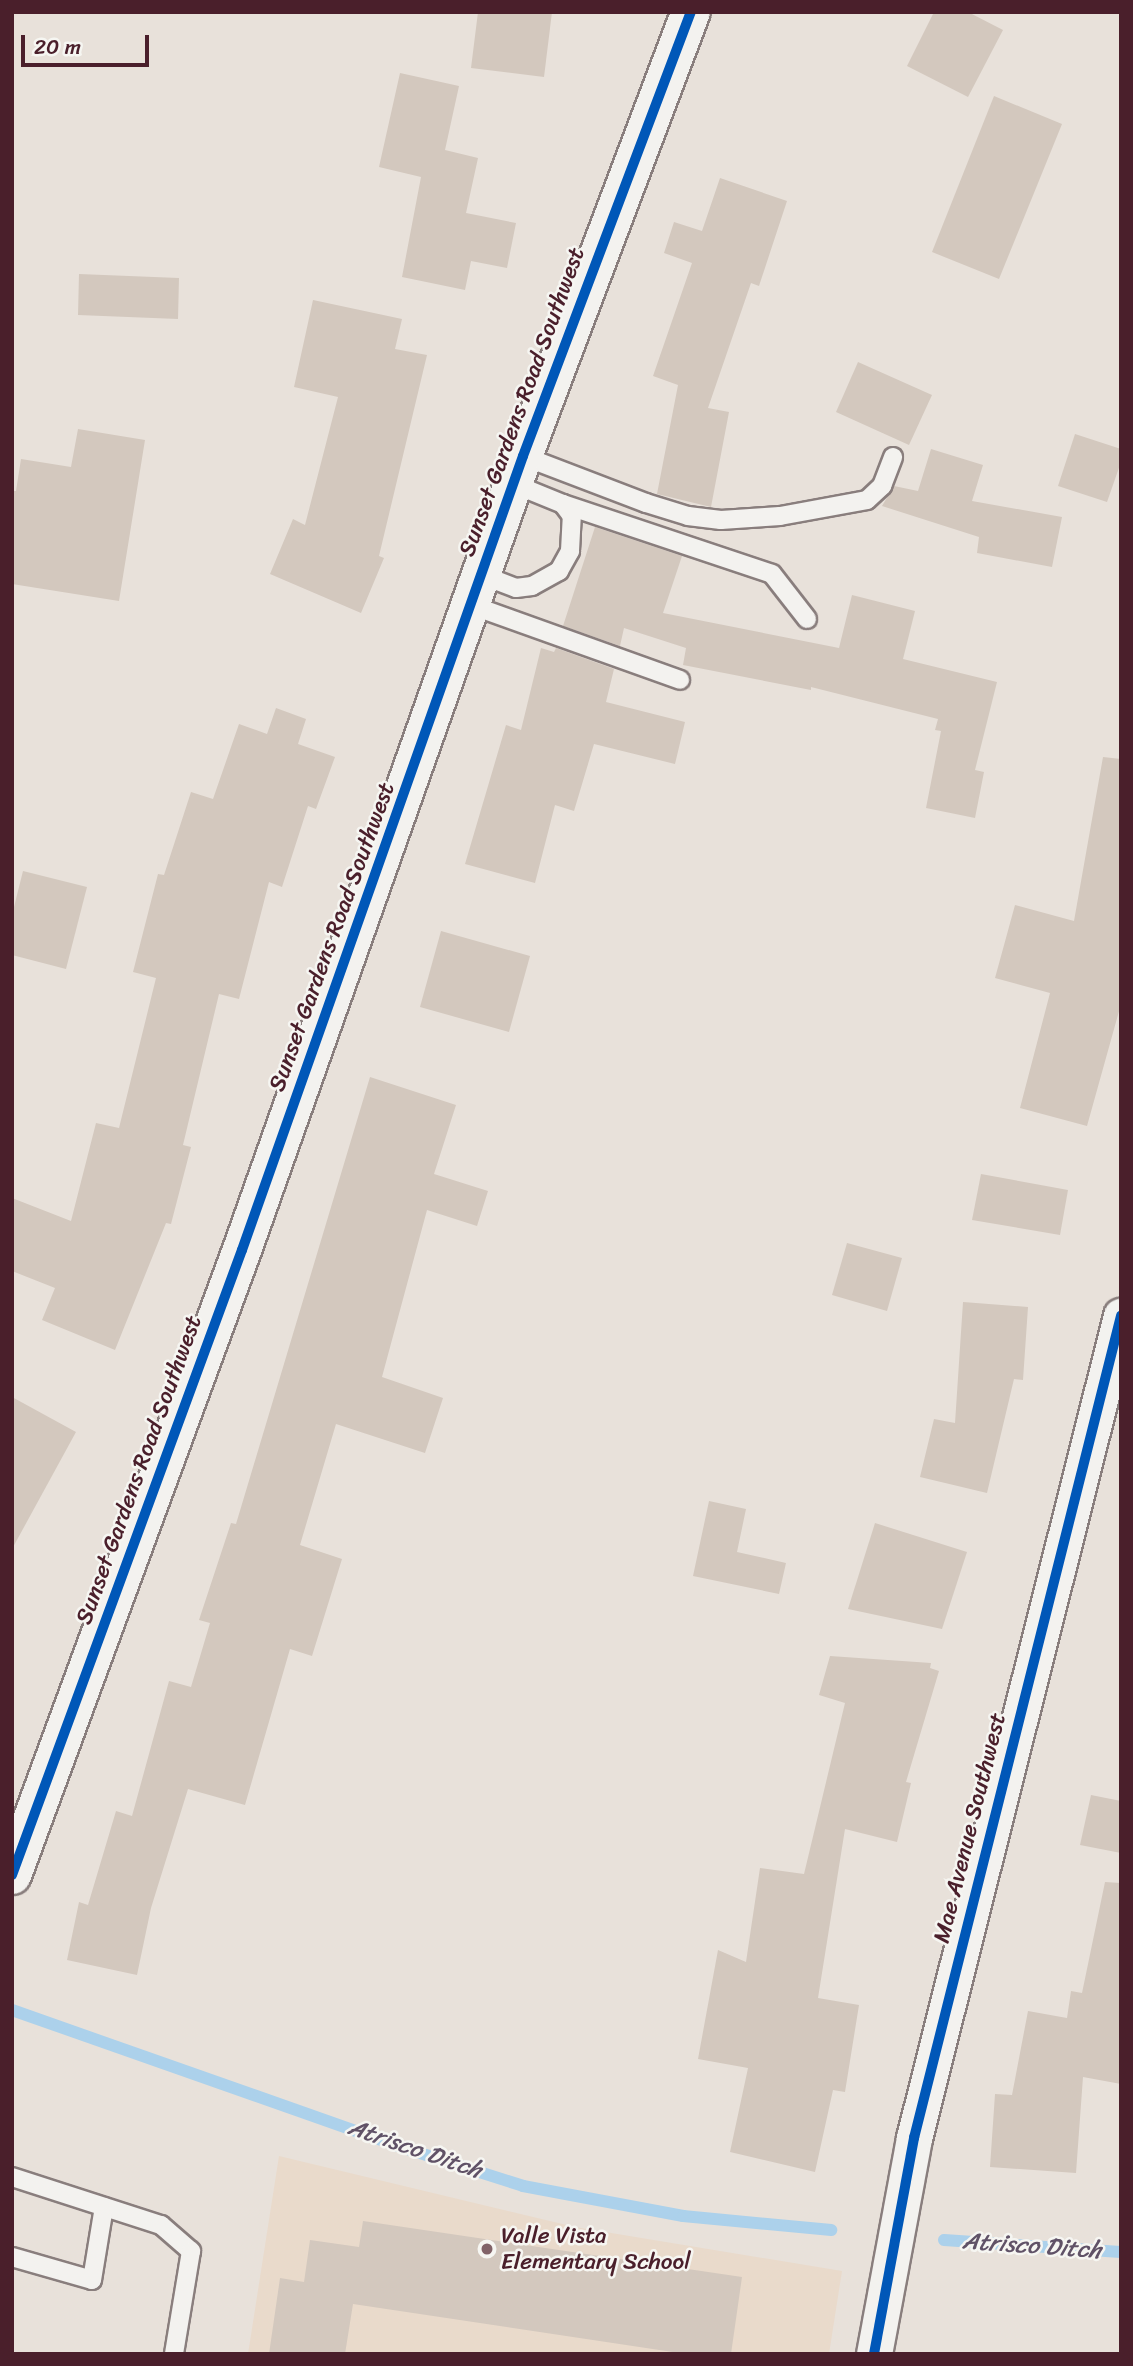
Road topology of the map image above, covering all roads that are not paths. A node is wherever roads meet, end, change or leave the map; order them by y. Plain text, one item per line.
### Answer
1 (691, 12) edge
2 (893, 457) dead end
3 (519, 470) junction
4 (563, 504) junction
5 (476, 590) junction
6 (807, 619) dead end
7 (680, 680) dead end
8 (1121, 1315) edge
9 (12, 1875) edge
10 (12, 2177) edge
11 (104, 2207) junction
12 (12, 2257) edge
13 (174, 2354) edge
14 (874, 2354) edge

1 - 3 street, Sunset Gardens Road Southwest
2 - 3 lane
3 - 4 lane
3 - 5 street, Sunset Gardens Road Southwest
4 - 5 lane
4 - 6 lane
5 - 7 lane
5 - 9 street, Sunset Gardens Road Southwest
8 - 14 street, Mae Avenue Southwest
10 - 11 lane
11 - 12 lane
11 - 13 lane

